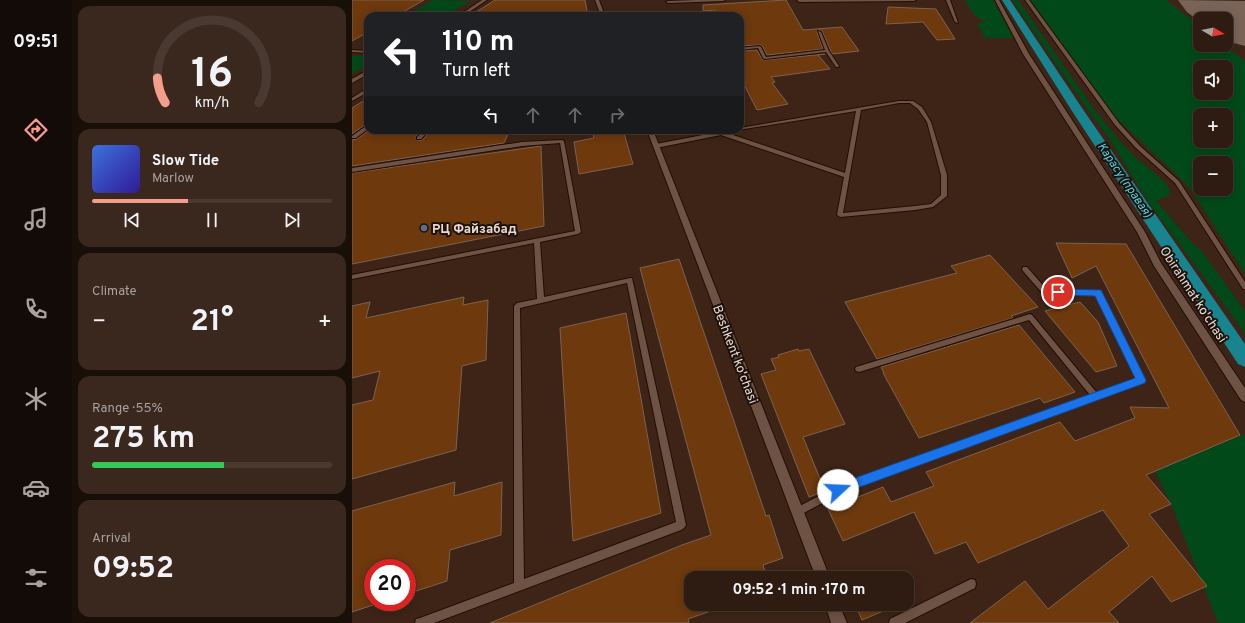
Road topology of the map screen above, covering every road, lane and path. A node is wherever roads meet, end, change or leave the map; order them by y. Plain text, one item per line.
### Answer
1 (485, 0) edge
2 (597, 0) edge
3 (724, 0) edge
4 (799, 0) edge
5 (914, 0) edge
6 (948, 0) edge
7 (997, 0) edge
8 (1027, 0) edge
9 (668, 2) dead end
10 (466, 12) edge
11 (602, 12) edge
12 (957, 22) dead end
13 (819, 32) dead end
14 (744, 49) edge
15 (352, 51) edge
16 (827, 51) junction
17 (364, 52) edge
18 (837, 66) dead end
19 (364, 74) edge
20 (352, 81) edge
21 (364, 92) edge
22 (352, 100) edge
23 (859, 108) junction
24 (744, 128) edge
25 (364, 130) edge
26 (424, 134) edge
27 (652, 134) edge
28 (716, 134) edge
29 (724, 134) edge
30 (352, 137) edge
31 (419, 138) dead end
32 (656, 146) junction
33 (352, 170) edge
34 (847, 176) junction
35 (537, 240) junction
36 (1024, 269) dead end
37 (352, 277) edge
38 (1245, 287) edge
39 (541, 300) junction
40 (859, 369) dead end
41 (1096, 397) junction
42 (1245, 397) edge
43 (797, 512) junction
44 (820, 571) edge
45 (971, 584) dead end
46 (519, 586) junction
47 (835, 611) edge
48 (420, 623) edge
49 (839, 623) edge
50 (894, 623) edge

1 - 10 street
2 - 11 lane
3 - 9 lane
4 - 5 lane
6 - 12 lane
7 - 42 street, Obirahmat ko'chasi
8 - 38 lane
13 - 16 lane
14 - 16 lane
15 - 17 lane
16 - 18 lane
19 - 20 street
21 - 22 lane
23 - 24 lane
23 - 34 lane
23 - 34 lane
25 - 30 lane
26 - 31 lane
27 - 32 street, Beshkent ko'chasi
28 - 32 lane
29 - 34 lane
32 - 43 street, Beshkent ko'chasi
33 - 35 lane
35 - 37 lane
35 - 39 lane
36 - 41 lane
39 - 46 lane
39 - 46 lane
40 - 41 lane
41 - 43 lane
43 - 44 street, Beshkent ko'chasi
45 - 50 lane
46 - 48 lane
47 - 49 street

